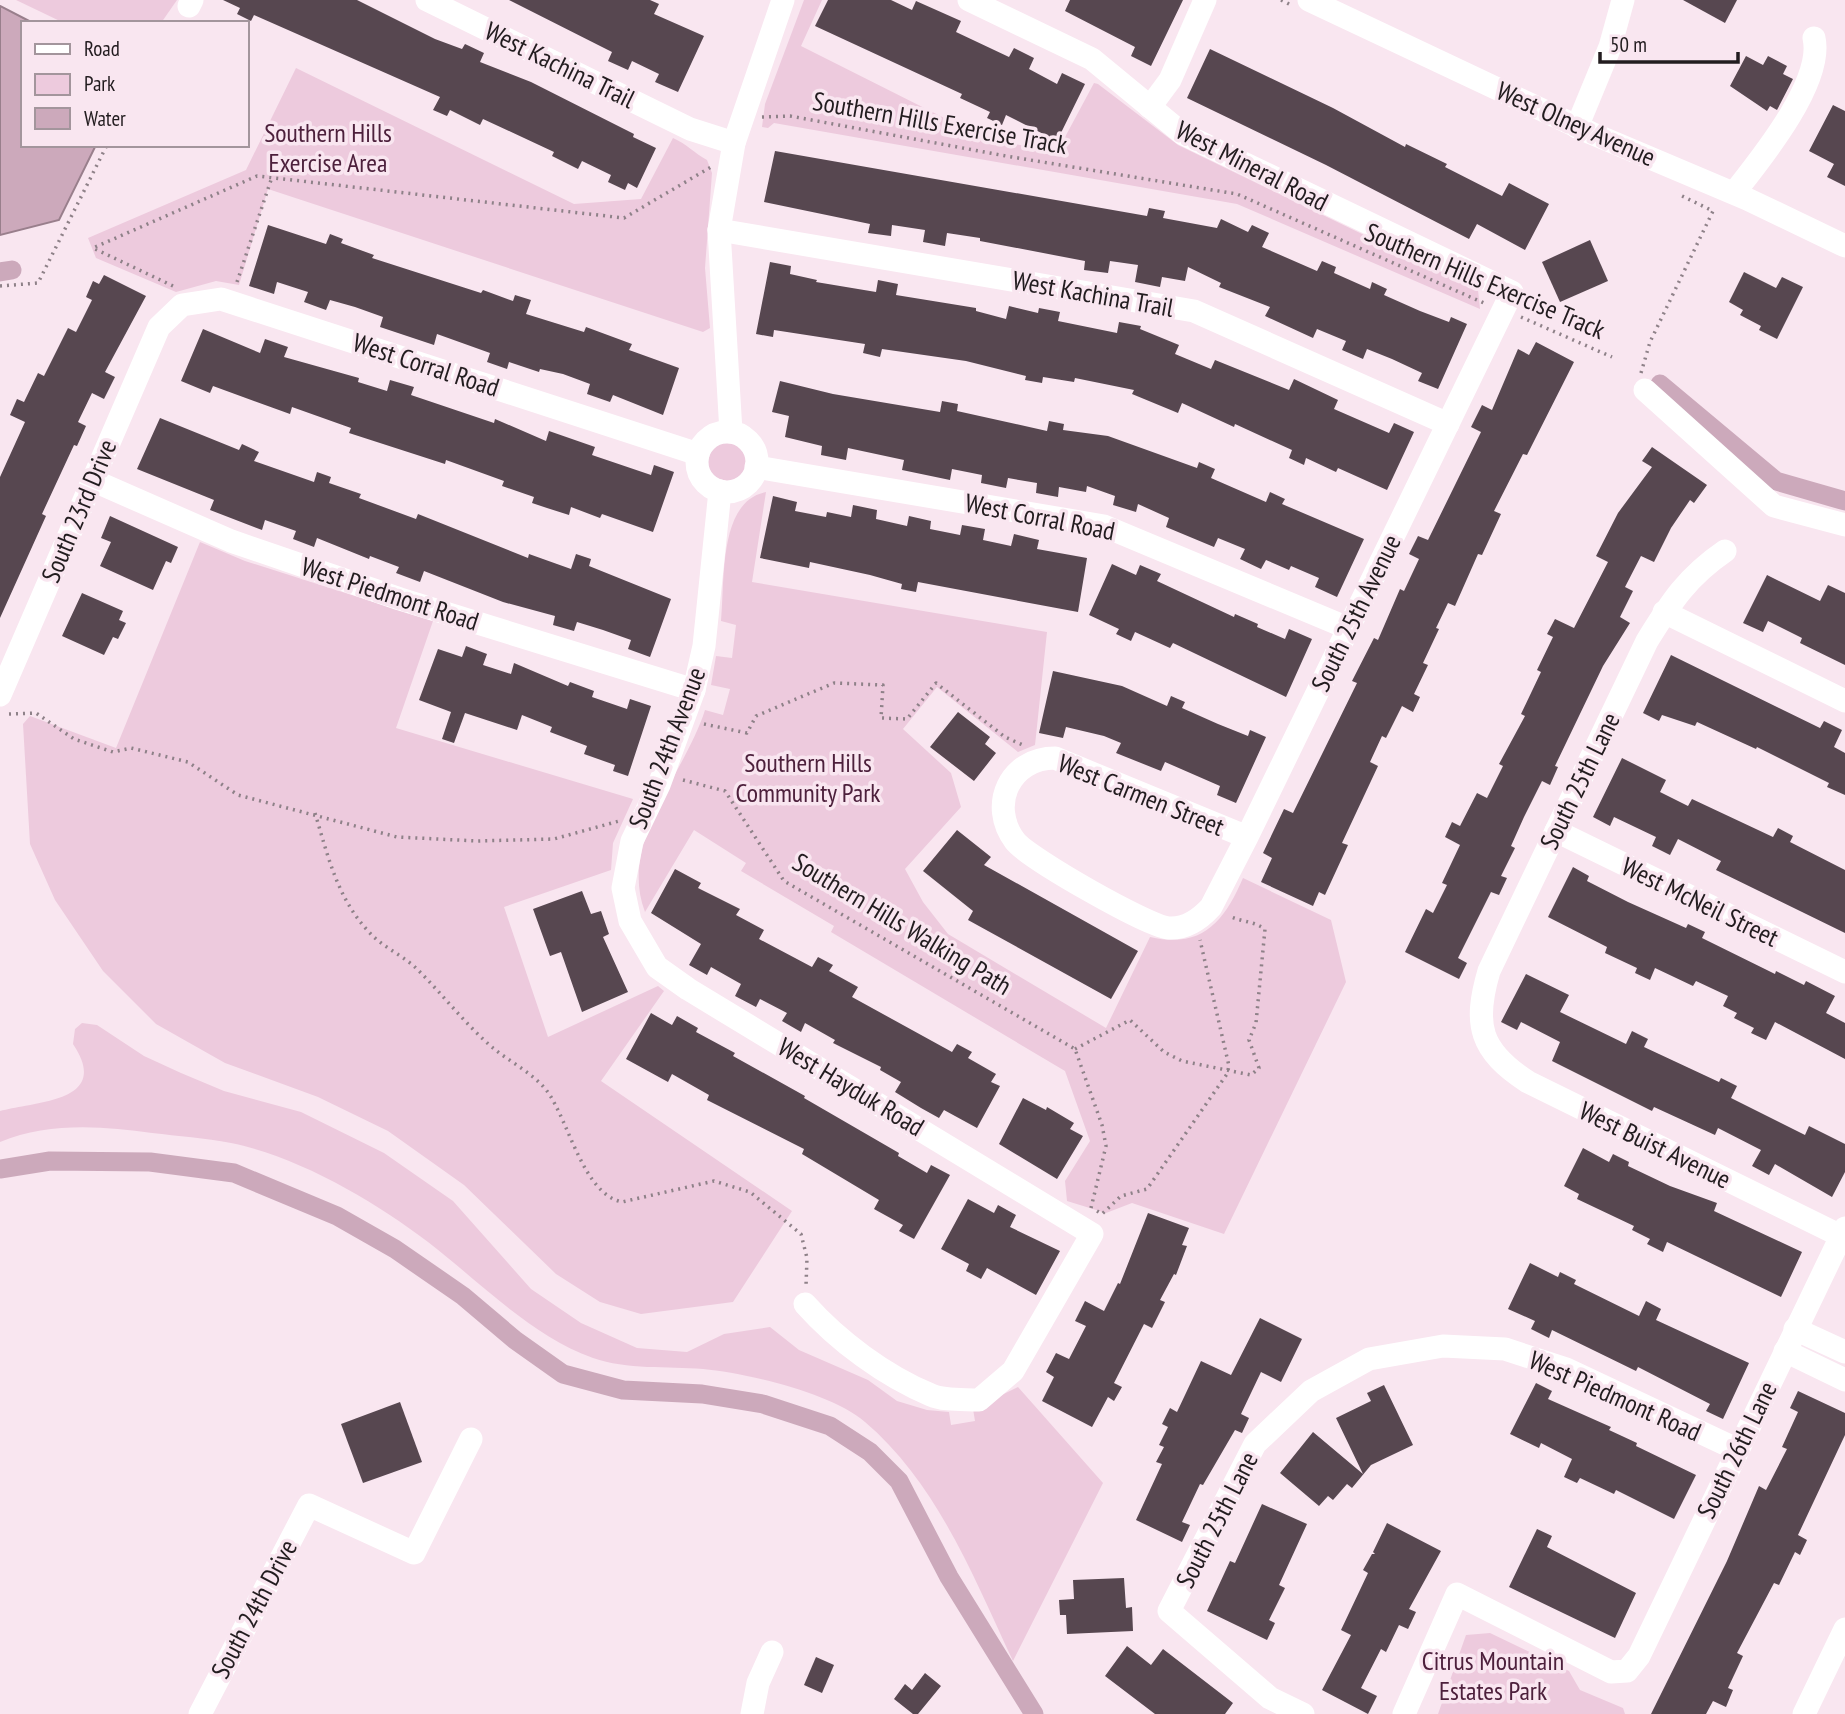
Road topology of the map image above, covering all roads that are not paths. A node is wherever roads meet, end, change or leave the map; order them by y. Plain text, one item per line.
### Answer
1 (426, 0) edge
2 (783, 0) edge
3 (969, 0) edge
4 (1205, 0) edge
5 (1623, 0) edge
6 (1301, 3) edge
7 (1814, 38) dead end
8 (1150, 107) junction
9 (1577, 127) junction
10 (733, 150) junction
11 (1734, 193) junction
12 (719, 230) junction
13 (1845, 246) edge
14 (1507, 302) joint
15 (159, 327) joint
16 (1642, 381) road end
17 (1448, 424) junction
18 (731, 432) junction
19 (698, 454) junction
20 (757, 467) junction
21 (92, 480) junction
22 (720, 491) junction
23 (1845, 525) edge
24 (1725, 551) dead end
25 (1664, 612) junction
26 (1348, 628) junction
27 (694, 690) junction
28 (0, 695) edge
29 (1845, 701) edge
30 (1556, 831) junction
31 (1247, 837) junction
32 (630, 921) joint
33 (1193, 928) joint
34 (1845, 972) edge
35 (1483, 1036) joint
36 (1843, 1232) edge
37 (805, 1304) road end
38 (1795, 1329) junction
39 (1785, 1351) junction
40 (1845, 1352) edge
41 (1368, 1359) joint
42 (1845, 1380) edge
43 (471, 1438) dead end
44 (1736, 1449) junction
45 (1845, 1629) edge
46 (772, 1653) dead end
47 (200, 1714) edge
48 (752, 1714) edge
49 (1303, 1714) edge
50 (1404, 1714) edge
51 (1804, 1714) edge

1 - 10 street, West Kachina Trail
2 - 10 street
3 - 8 street, West Mineral Road
4 - 8 street
5 - 9 street
6 - 9 street, West Olney Avenue
7 - 11 street
8 - 14 street, West Mineral Road
9 - 11 street, West Olney Avenue
10 - 12 street
11 - 13 street, West Olney Avenue
12 - 17 street, West Kachina Trail
12 - 18 street
14 - 17 street, South 25th Avenue
15 - 19 street, West Corral Road
15 - 21 street, South 23rd Drive
16 - 23 street
17 - 26 street, South 25th Avenue
18 - 19 street
18 - 20 street
19 - 22 street
20 - 22 street
20 - 26 street, West Corral Road
21 - 27 street, West Piedmont Road
21 - 28 street, South 23rd Drive
22 - 27 street, South 24th Avenue
24 - 25 street, South 25th Lane
25 - 29 street
25 - 30 street, South 25th Lane
26 - 31 street, South 25th Avenue
27 - 32 street, South 24th Avenue
30 - 34 street, West McNeil Street
30 - 35 street, South 25th Lane
31 - 33 street, South 25th Avenue
31 - 33 street, West Carmen Street
32 - 37 street, West Hayduk Road
35 - 36 street, West Buist Avenue
36 - 38 street, South 26th Lane
38 - 39 street, South 26th Lane
38 - 40 street
39 - 42 street
39 - 44 street, South 26th Lane
41 - 44 street, West Piedmont Road
41 - 49 street, South 25th Lane
43 - 47 street, South 24th Drive
44 - 50 street, South 26th Lane
45 - 51 street
46 - 48 street

